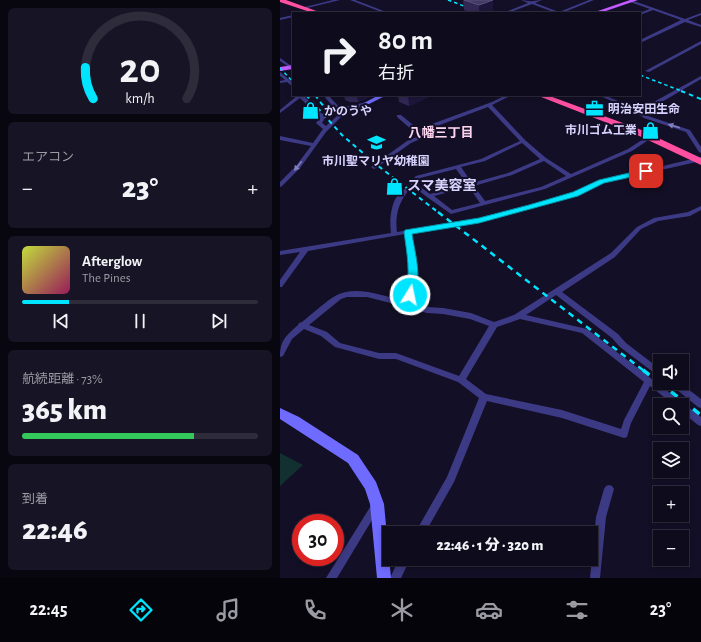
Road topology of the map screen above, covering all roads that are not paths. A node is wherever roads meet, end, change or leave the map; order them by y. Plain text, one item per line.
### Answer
1 (280, 0) edge
2 (338, 0) edge
3 (352, 0) edge
4 (523, 0) edge
5 (540, 0) edge
6 (592, 0) edge
7 (631, 0) edge
8 (532, 3) junction
9 (653, 9) junction
10 (302, 10) edge
11 (316, 12) edge
12 (384, 12) edge
13 (508, 12) edge
14 (556, 12) edge
15 (562, 12) edge
16 (598, 12) edge
17 (641, 14) edge
18 (701, 14) edge
19 (292, 16) edge
20 (280, 19) edge
21 (685, 20) junction
22 (701, 26) edge
23 (641, 42) edge
24 (701, 42) edge
25 (280, 59) edge
26 (292, 68) edge
27 (280, 70) edge
28 (647, 71) dead end
29 (280, 73) edge
30 (701, 77) edge
31 (288, 81) junction
32 (280, 82) edge
33 (292, 85) edge
34 (301, 96) edge
35 (326, 96) edge
36 (382, 96) edge
37 (508, 96) edge
38 (543, 96) edge
39 (602, 96) edge
40 (367, 103) joint
41 (489, 105) junction
42 (280, 112) edge
43 (340, 112) junction
44 (640, 112) junction
45 (400, 116) dead end
46 (326, 129) junction
47 (418, 131) junction
48 (650, 137) junction
49 (280, 138) edge
50 (523, 141) junction
51 (314, 145) junction
52 (544, 158) junction
53 (700, 158) edge
54 (374, 167) dead end
55 (458, 167) junction
56 (570, 176) junction
57 (470, 184) junction
58 (280, 185) edge
59 (405, 191) dead end
60 (428, 196) junction
61 (484, 204) junction
62 (701, 208) edge
63 (408, 232) junction
64 (394, 234) junction
65 (306, 248) junction
66 (280, 253) edge
67 (280, 285) edge
68 (556, 291) junction
69 (406, 306) junction
70 (519, 316) junction
71 (302, 325) junction
72 (494, 325) junction
73 (283, 343) edge
74 (280, 354) edge
75 (653, 368) edge
76 (461, 380) junction
77 (648, 381) junction
78 (683, 390) edge
79 (484, 396) junction
80 (671, 398) edge
81 (701, 404) edge
82 (280, 413) edge
83 (689, 413) edge
84 (701, 422) edge
85 (609, 489) dead end
86 (377, 504) junction
87 (424, 526) edge
88 (402, 566) edge
89 (331, 578) edge
90 (384, 578) edge
91 (395, 578) edge
92 (595, 578) edge

1 - 10 highway
2 - 10 street
3 - 12 street
4 - 8 street
5 - 8 street
6 - 15 street
7 - 9 street
7 - 16 main road
8 - 13 street
8 - 14 street
9 - 17 street
9 - 21 street
10 - 11 highway
18 - 21 street
19 - 20 street
21 - 22 street
21 - 23 street
24 - 28 street
25 - 26 street
26 - 27 main road
29 - 31 street
30 - 44 street
31 - 32 street
31 - 33 street
34 - 42 street
34 - 46 street
35 - 43 street
36 - 40 street
37 - 41 street
38 - 48 highway
39 - 44 street
40 - 43 street
41 - 47 street
41 - 50 street
43 - 46 street
53 -> 44 street
45 - 47 street
46 - 51 street
47 - 54 street
48 - 53 highway
48 - 56 street
49 - 51 street
50 - 52 street
50 - 55 street
51 -> 58 street
52 - 56 street
52 - 57 street
53 - 63 street
55 - 57 street
55 - 60 street
56 - 61 street
57 - 60 street
57 - 61 street
59 - 64 street
60 - 61 street
62 - 68 street
63 - 64 street
63 - 69 street
64 - 65 street
65 - 66 street
65 - 67 street
68 - 70 street
68 - 75 street
69 - 71 street
69 - 72 street
70 - 72 street
70 - 77 street
71 - 73 street
71 - 76 street
72 - 76 street
73 - 74 street
76 - 79 street
77 - 79 street
77 - 80 street
78 - 81 street
79 - 87 street
82 - 86 street
83 - 84 street
85 - 92 street
86 - 89 street
86 - 90 street
88 - 91 street

